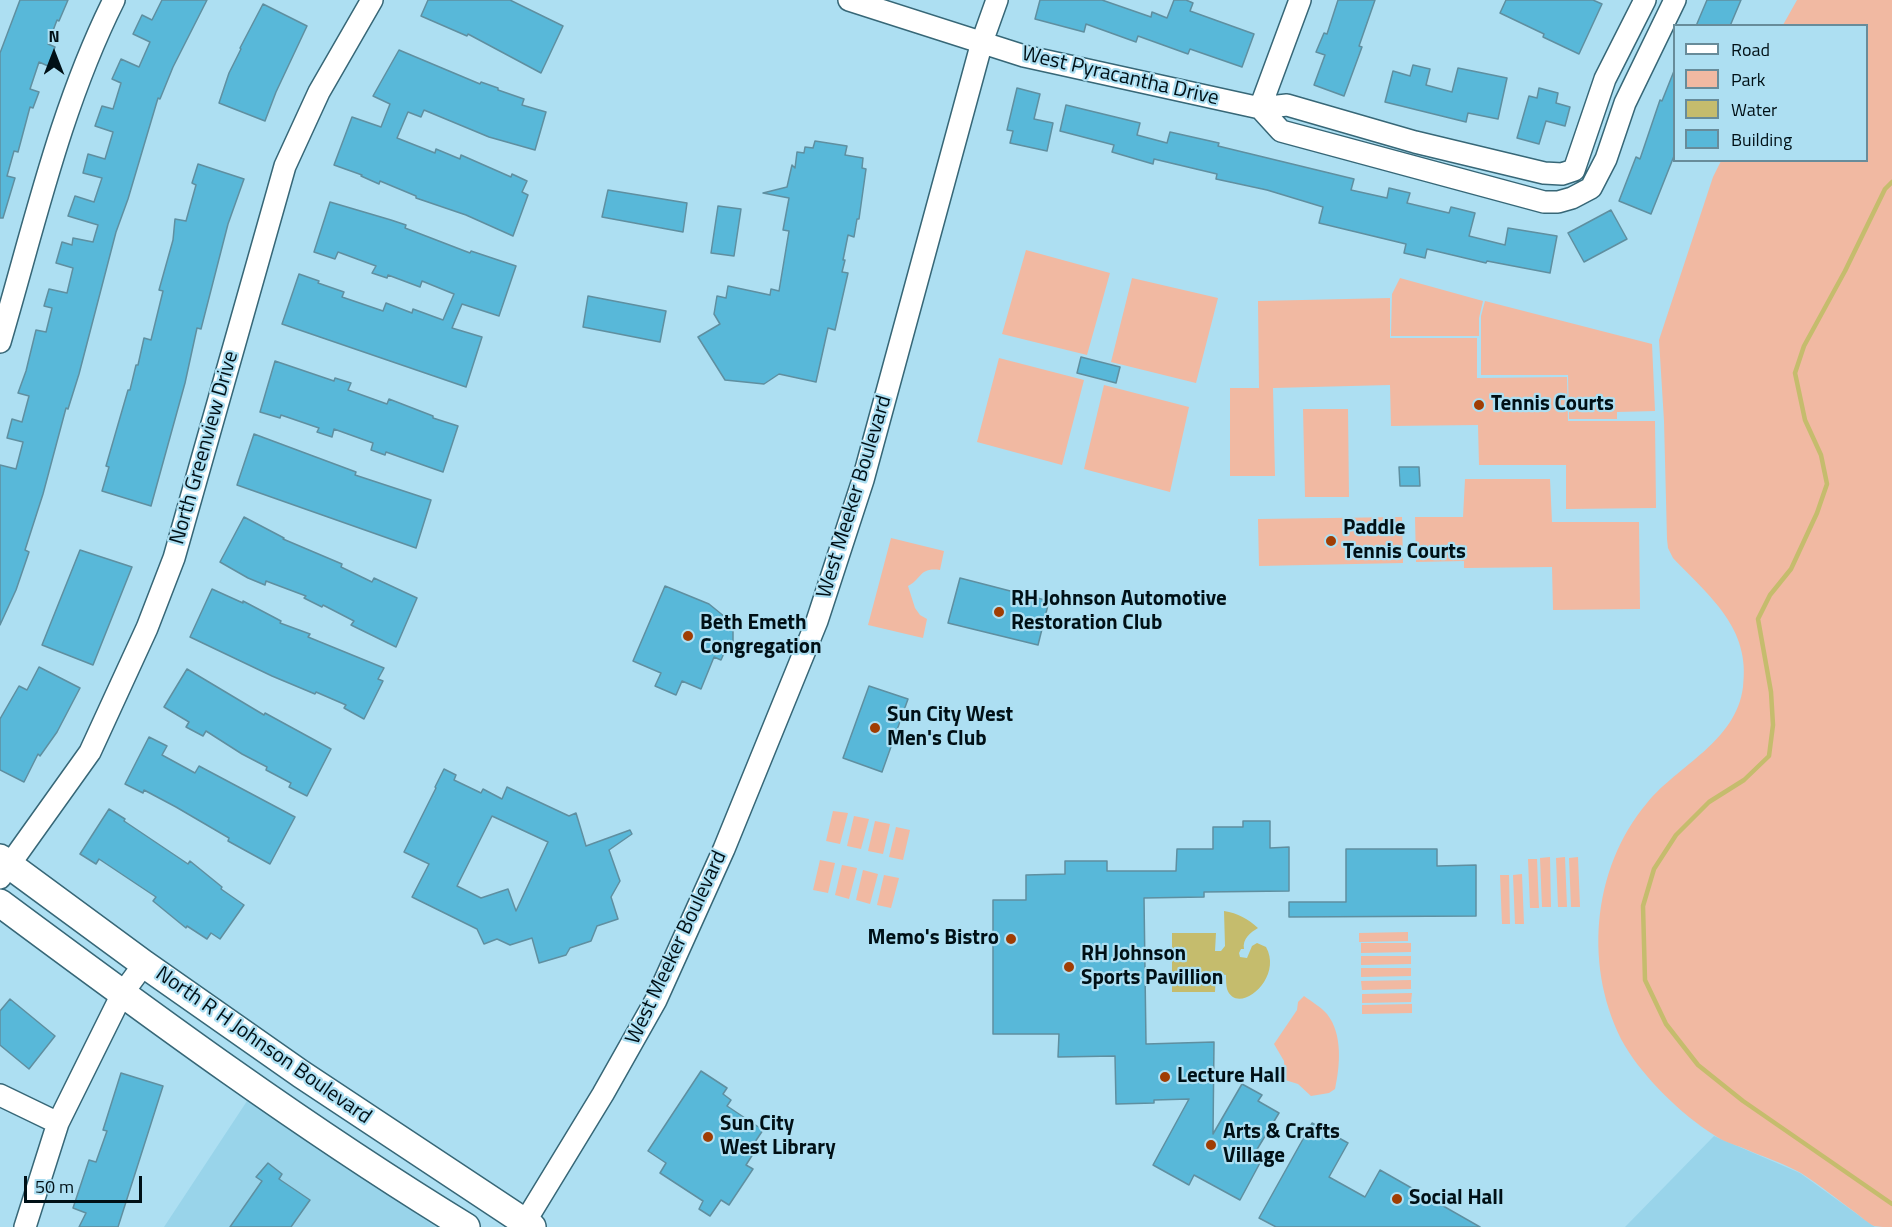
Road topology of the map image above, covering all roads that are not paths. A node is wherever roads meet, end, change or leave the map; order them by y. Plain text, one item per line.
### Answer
1 (114, 0) edge
2 (372, 0) edge
3 (849, 0) edge
4 (997, 0) edge
5 (1300, 0) edge
6 (1645, 0) edge
7 (1668, 2) edge
8 (982, 42) junction
9 (1260, 108) junction
10 (1415, 142) junction
11 (1407, 166) junction
12 (1562, 174) junction
13 (1572, 198) junction
14 (0, 342) edge
15 (3, 867) edge
16 (0, 903) edge
17 (144, 964) junction
18 (122, 994) junction
19 (0, 1095) edge
20 (58, 1123) junction
21 (526, 1225) edge
22 (25, 1227) edge
23 (466, 1227) edge

1 - 14 street
2 - 15 street, North Greenview Drive
3 - 8 street, West Pyracantha Drive
4 - 8 street, West Meeker Boulevard
5 - 9 street
6 - 12 street
7 - 13 street
8 - 9 street, West Pyracantha Drive
8 - 21 street, West Meeker Boulevard
9 - 10 street, West Pyracantha Drive
9 - 11 street
10 - 11 street
10 - 12 street, West Pyracantha Drive
11 - 13 street
12 - 13 street
15 - 17 main road, North R H Johnson Boulevard
16 - 18 main road, North R H Johnson Boulevard
17 - 18 street
17 - 21 main road, North R H Johnson Boulevard
18 - 20 street
18 - 23 main road, North R H Johnson Boulevard
19 - 20 street
20 - 22 street

